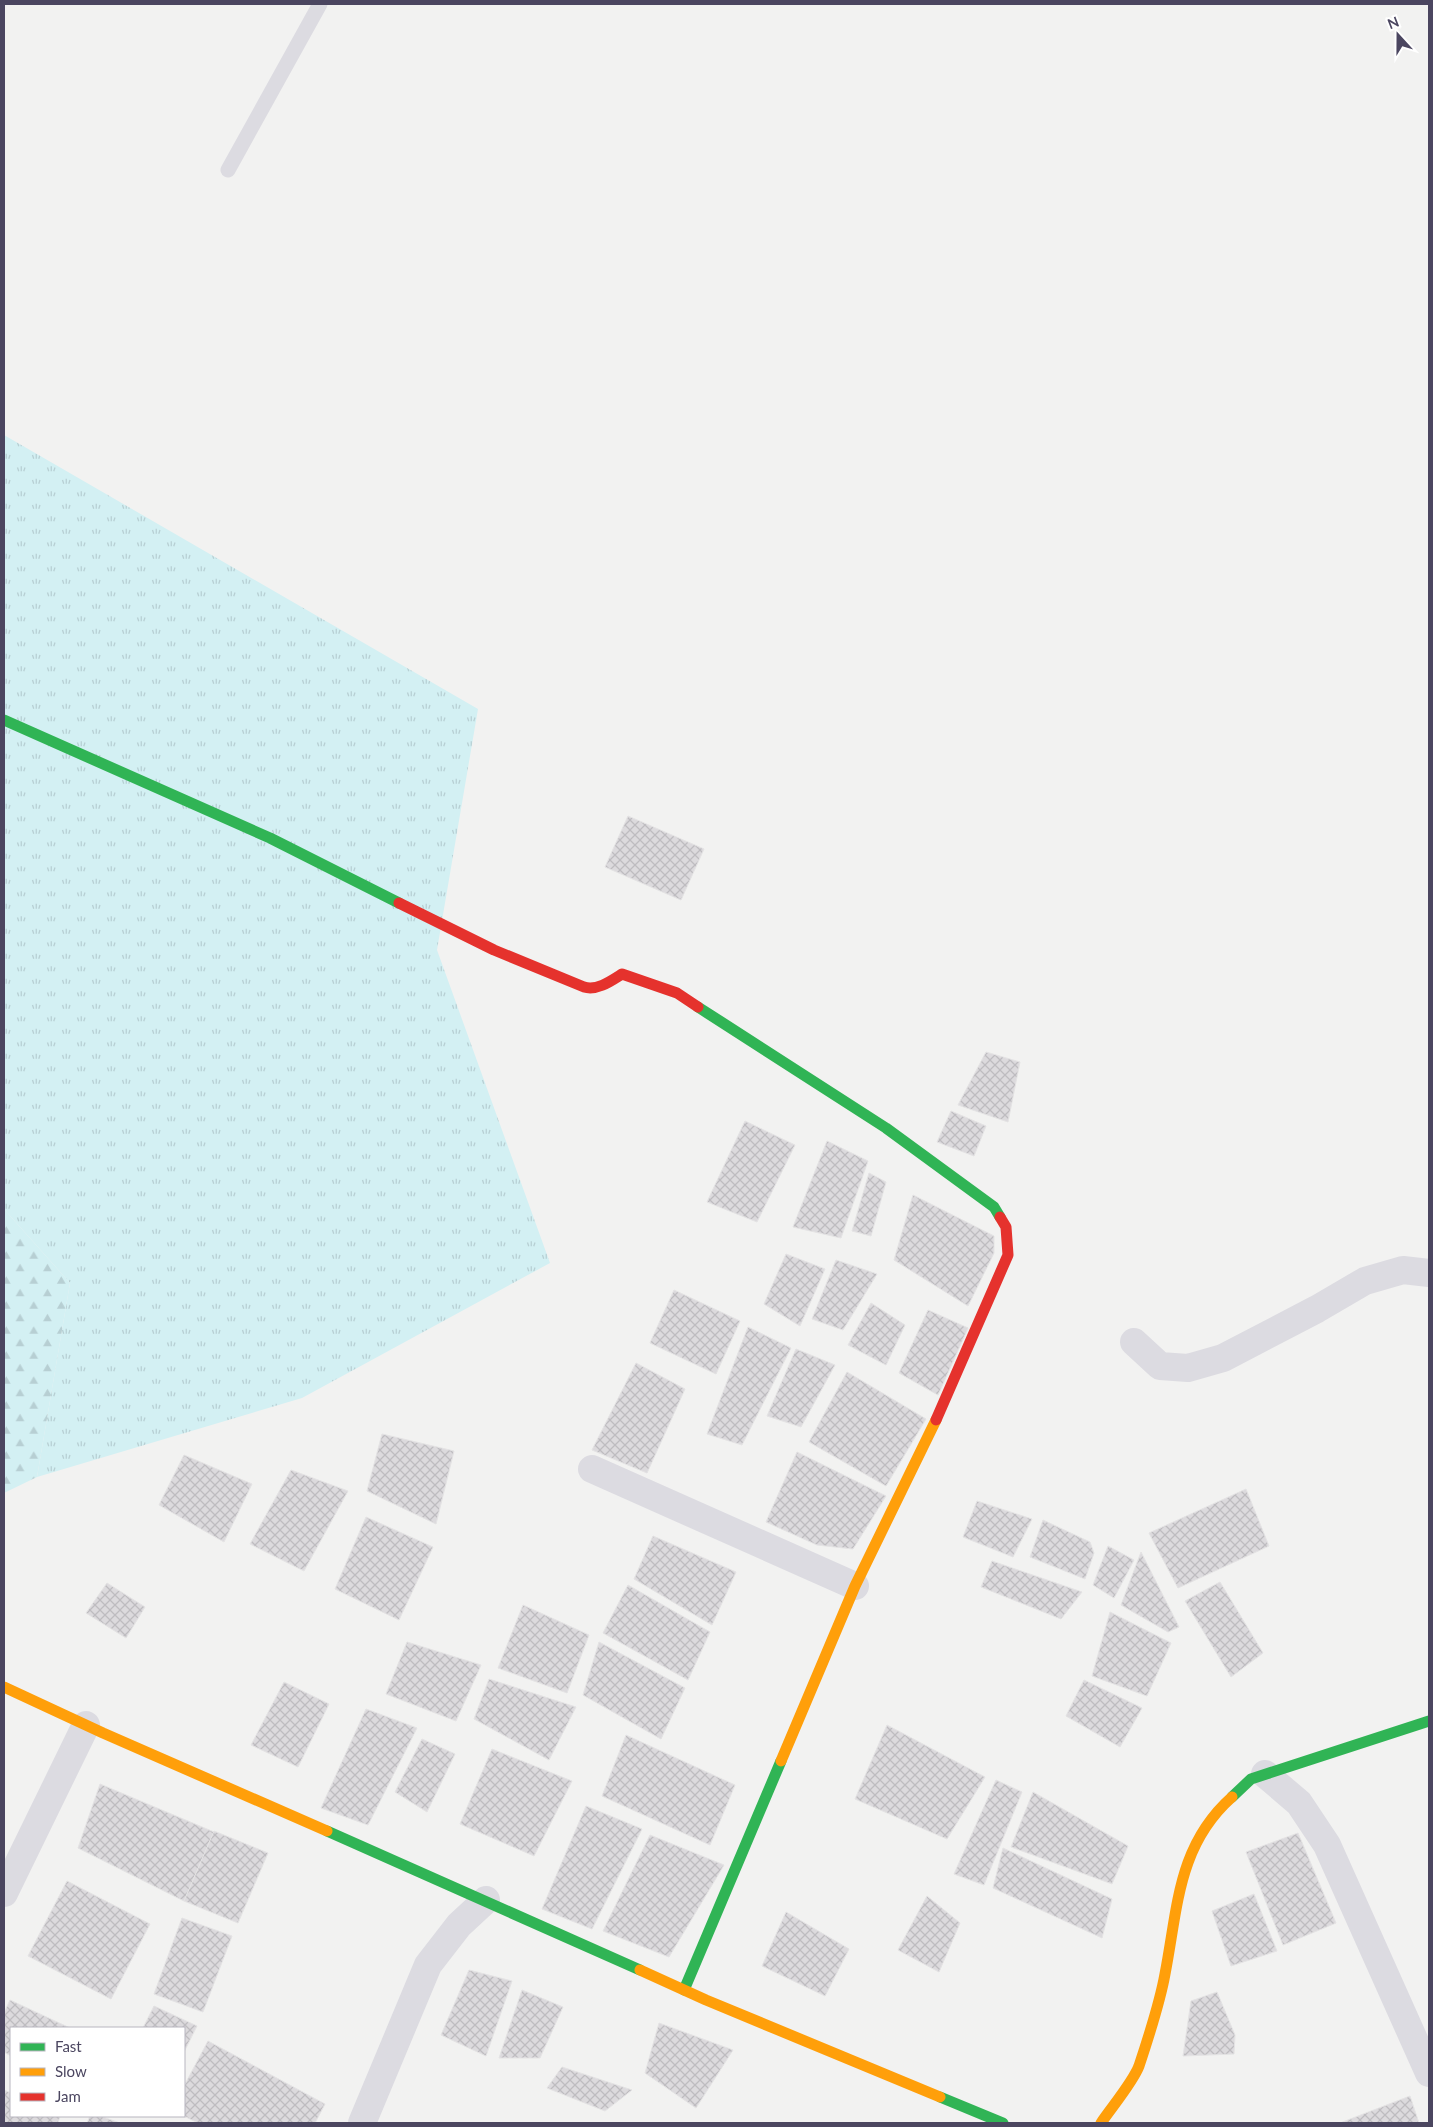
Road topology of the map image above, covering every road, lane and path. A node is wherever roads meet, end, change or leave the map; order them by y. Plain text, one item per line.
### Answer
1 (320, 4) edge
2 (228, 170) dead end
3 (4, 720) edge
4 (1429, 1273) edge
5 (1134, 1342) dead end
6 (592, 1469) dead end
7 (855, 1586) junction
8 (4, 1687) edge
9 (1429, 1721) edge
10 (86, 1725) junction
11 (1265, 1774) junction
12 (4, 1893) edge
13 (486, 1900) junction
14 (684, 1990) junction
15 (1429, 2073) edge
16 (362, 2123) edge
17 (1003, 2123) edge
18 (1101, 2123) edge

1 - 2 lane
3 - 7 street
4 - 5 street
6 - 7 street
7 - 14 street
8 - 10 street
9 - 11 street
10 - 12 street
10 - 13 street
11 - 15 street
11 - 18 street
13 - 14 street
13 - 16 street
14 - 17 street

